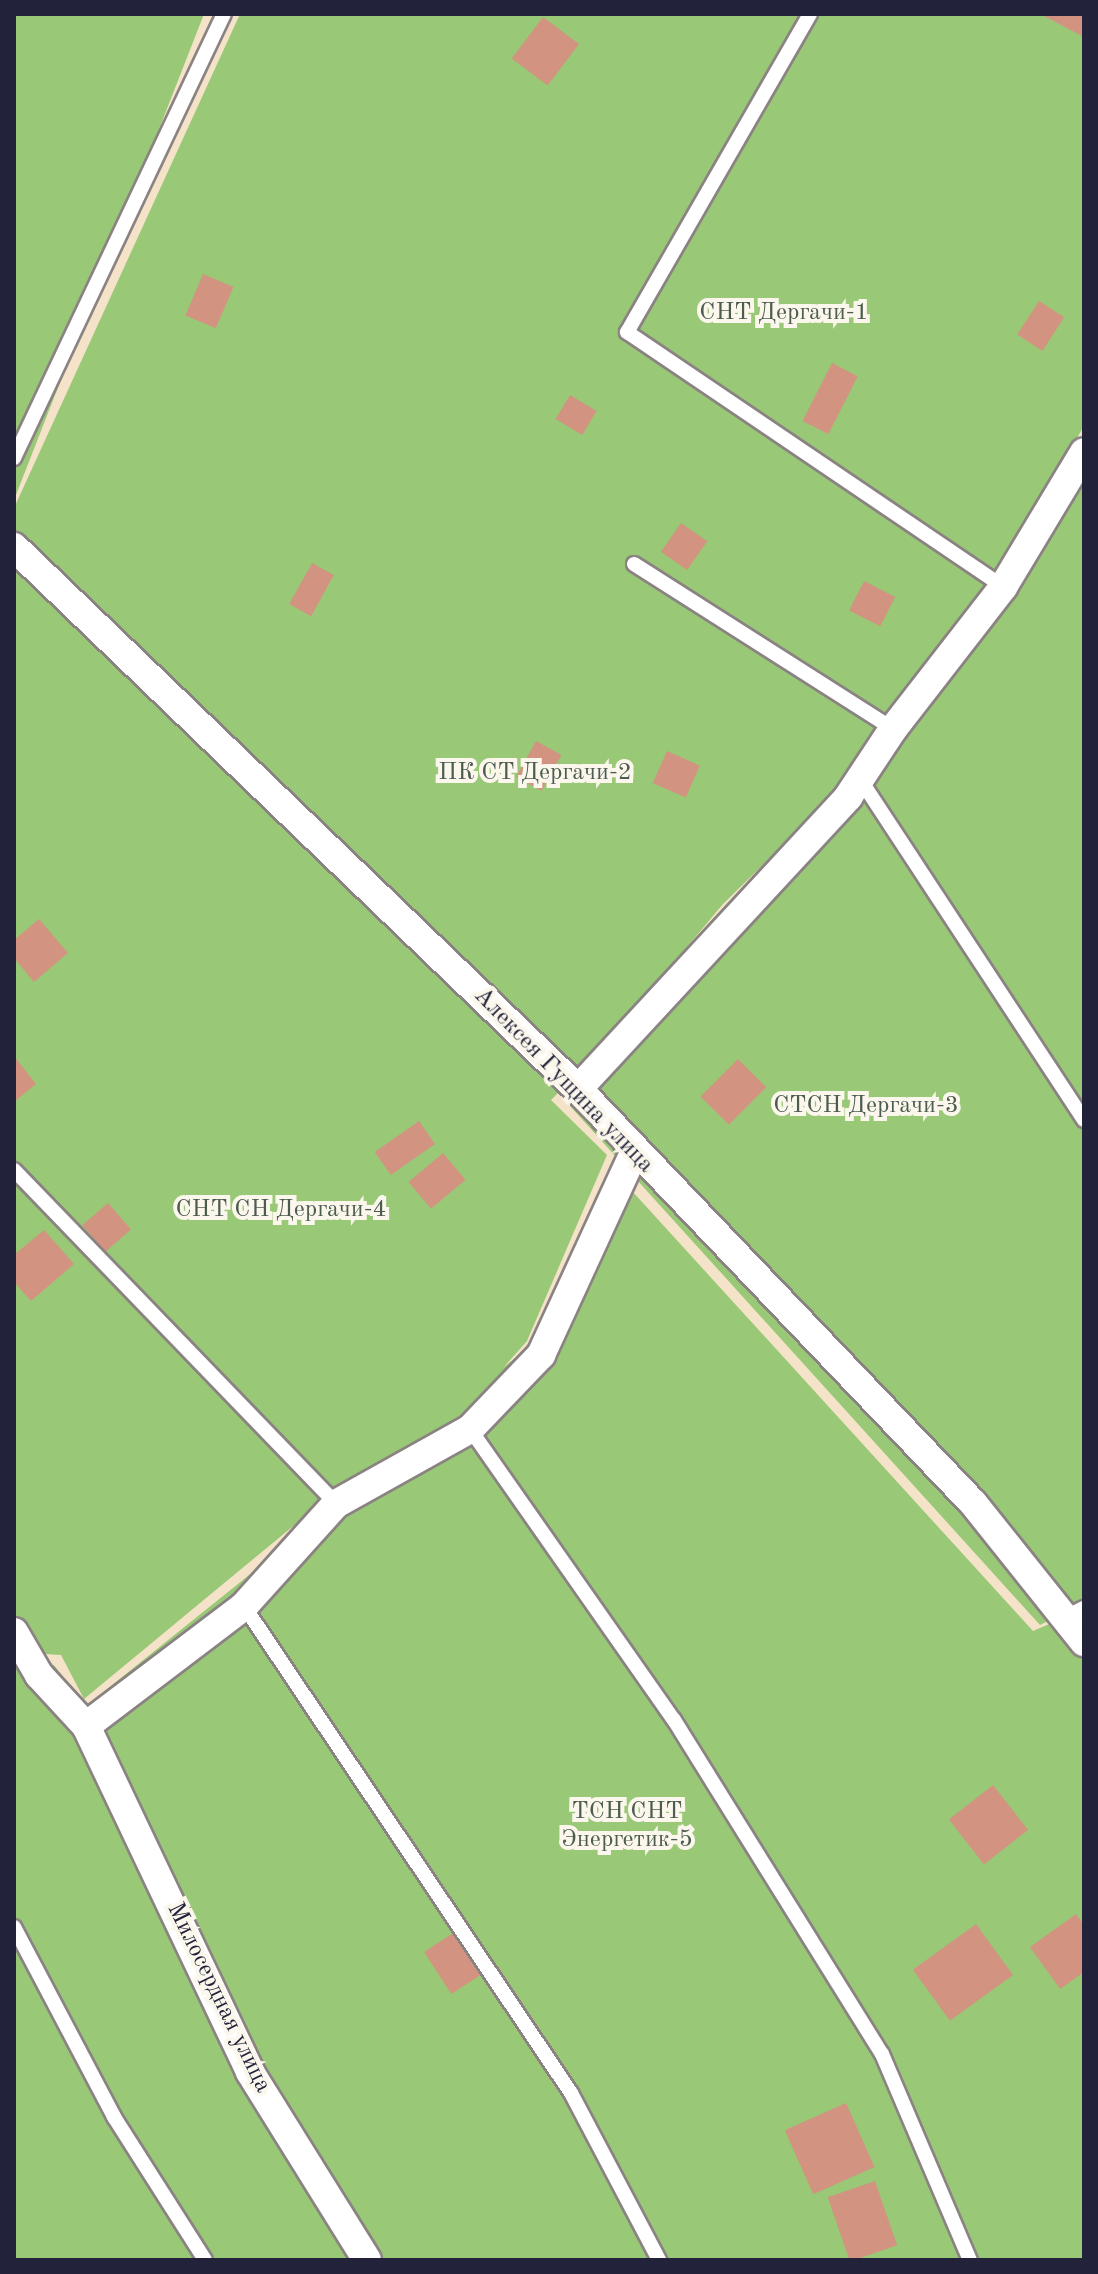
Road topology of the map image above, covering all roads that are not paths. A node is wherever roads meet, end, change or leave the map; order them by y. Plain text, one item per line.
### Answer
1 (224, 14) edge
2 (810, 14) edge
3 (1083, 457) edge
4 (14, 458) edge
5 (14, 547) edge
6 (634, 564) dead end
7 (1003, 587) junction
8 (893, 729) junction
9 (860, 779) junction
10 (578, 1089) junction
11 (1084, 1120) edge
12 (634, 1153) junction
13 (14, 1170) edge
14 (470, 1429) junction
15 (336, 1504) junction
16 (244, 1606) junction
17 (1074, 1613) edge
18 (14, 1632) edge
19 (1084, 1642) edge
20 (26, 1674) edge
21 (86, 1726) junction
22 (14, 1927) edge
23 (205, 2260) edge
24 (367, 2260) edge
25 (659, 2260) edge
26 (970, 2260) edge

1 - 4 lane
2 - 7 lane
3 - 7 street
5 - 10 street, Алексея Гущина улица
6 - 8 lane
7 - 8 street
8 - 9 street
9 - 10 street
9 - 11 lane
10 - 12 street, Алексея Гущина улица
12 - 14 street
12 - 17 street, Алексея Гущина улица
13 - 15 lane
14 - 15 street
14 - 26 lane
15 - 16 street
16 - 21 street
16 - 25 lane
17 - 19 street, Алексея Гущина улица
18 - 20 street, Милосердная улица
20 - 21 street, Милосердная улица
21 - 24 street, Милосердная улица
22 - 23 lane

